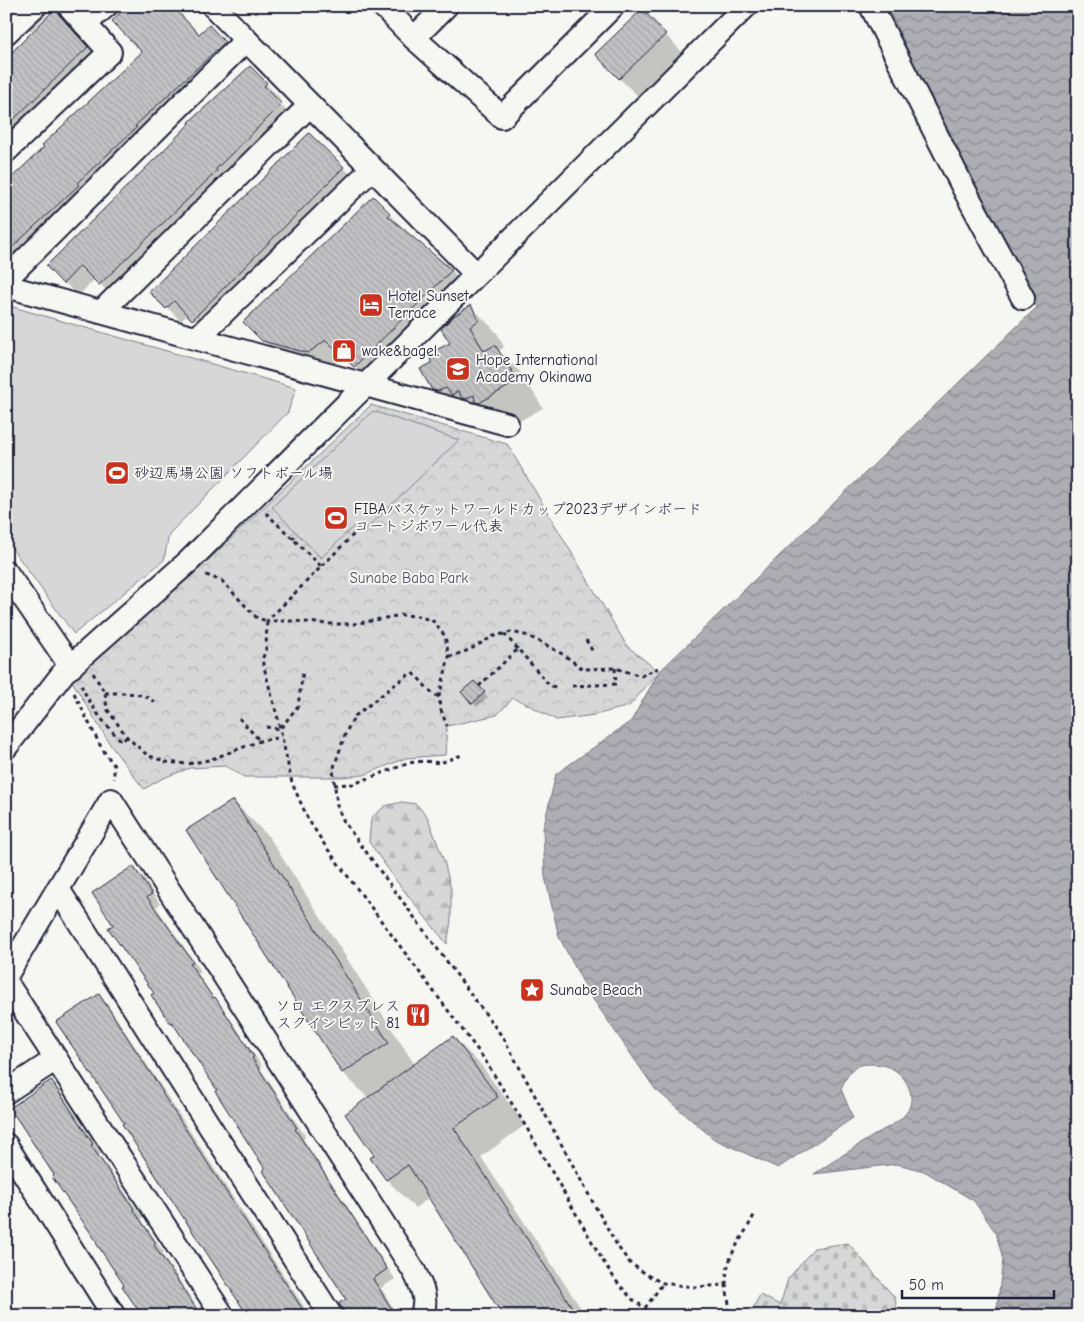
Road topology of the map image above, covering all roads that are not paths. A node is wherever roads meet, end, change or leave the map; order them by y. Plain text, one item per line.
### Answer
1 (35, 6) edge
2 (69, 6) edge
3 (106, 6) edge
4 (213, 6) edge
5 (383, 6) edge
6 (446, 6) edge
7 (613, 6) edge
8 (746, 6) edge
9 (871, 6) edge
10 (85, 24) junction
11 (6, 33) edge
12 (414, 38) junction
13 (246, 40) junction
14 (310, 105) junction
15 (6, 151) edge
16 (372, 169) junction
17 (476, 274) junction
18 (6, 279) edge
19 (6, 286) edge
20 (1023, 298) dead end
21 (101, 312) junction
22 (198, 338) junction
23 (364, 386) junction
24 (507, 424) dead end
25 (6, 572) edge
26 (76, 670) junction
27 (6, 747) edge
28 (58, 890) junction
29 (6, 976) edge
30 (6, 982) edge
31 (56, 1059) junction
32 (6, 1092) edge
33 (6, 1145) edge
34 (114, 1316) edge
35 (223, 1316) edge
36 (331, 1316) edge
37 (421, 1316) edge

1 - 11 street
2 - 10 street
3 - 10 street
4 - 13 street
5 - 12 street
6 - 12 street
7 - 12 street
8 - 17 street
9 - 20 street
10 - 15 street
13 - 14 street
13 - 18 street
14 - 16 street
14 - 21 street
16 - 17 street
16 - 22 street
17 - 23 street
19 - 21 street
21 - 22 street
22 - 23 street
23 - 24 street
23 - 26 street
25 - 26 street
26 - 27 street
28 - 29 street
28 - 36 street
28 - 37 street
30 - 31 street
31 - 32 street
31 - 35 street
33 - 34 street

